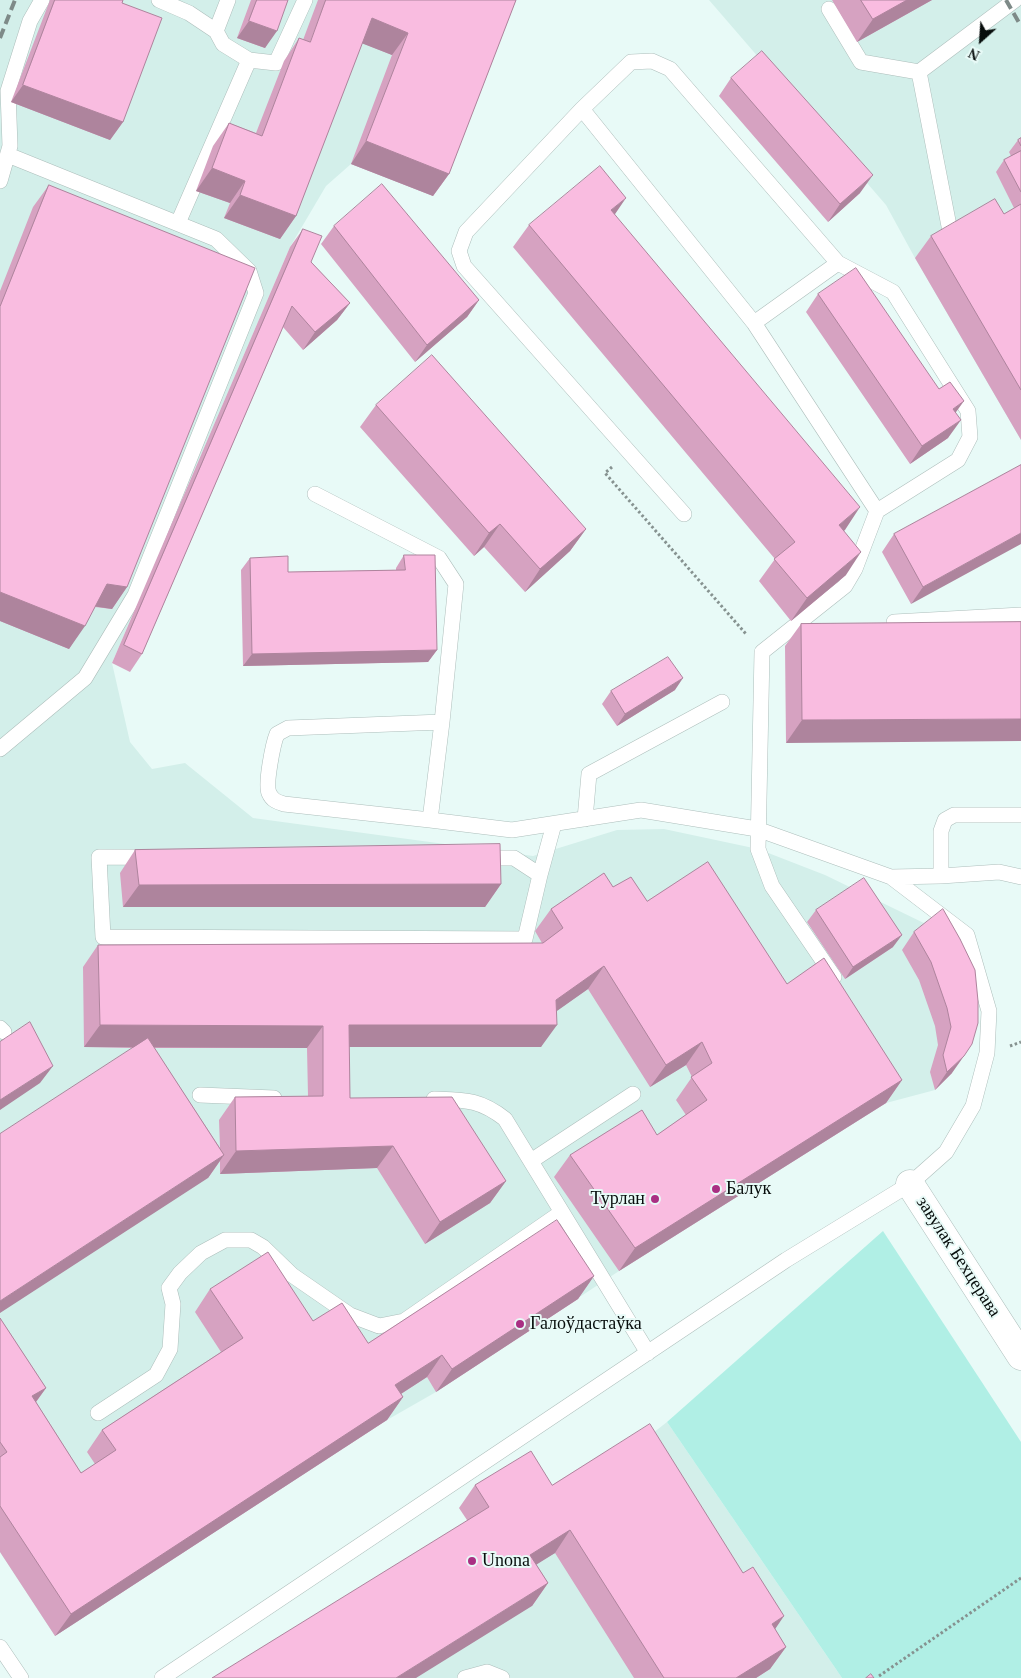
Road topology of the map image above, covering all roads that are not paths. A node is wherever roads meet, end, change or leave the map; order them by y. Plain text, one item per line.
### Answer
1 (42, 0) edge
2 (159, 0) edge
3 (228, 0) edge
4 (305, 0) edge
5 (1015, 0) edge
6 (829, 9) dead end
7 (216, 31) junction
8 (249, 60) junction
9 (919, 72) junction
10 (582, 109) junction
11 (8, 155) junction
12 (0, 181) edge
13 (178, 223) junction
14 (949, 226) edge
15 (838, 263) junction
16 (754, 323) junction
17 (315, 494) dead end
18 (877, 511) junction
19 (684, 514) dead end
20 (1021, 615) edge
21 (894, 622) edge
22 (722, 702) dead end
23 (442, 722) junction
24 (0, 749) edge
25 (1021, 815) edge
26 (585, 819) junction
27 (430, 820) junction
28 (554, 824) junction
29 (757, 829) junction
30 (540, 875) junction
31 (940, 876) junction
32 (891, 877) junction
33 (1021, 877) edge
34 (840, 986) edge
35 (632, 1094) dead end
36 (200, 1095) dead end
37 (288, 1098) edge
38 (420, 1099) edge
39 (531, 1161) junction
40 (910, 1184) junction
41 (562, 1212) junction
42 (648, 1353) junction
43 (1021, 1356) edge
44 (98, 1413) dead end
45 (0, 1647) edge
46 (21, 1678) edge
47 (162, 1678) edge
48 (465, 1678) edge
49 (502, 1678) edge

1 - 11 lane
2 - 7 lane
3 - 7 lane
4 - 8 lane
5 - 9 lane
6 - 9 lane
7 - 8 lane
8 - 13 lane
9 - 14 lane
10 - 15 lane
10 - 16 lane
10 - 19 lane
11 - 12 lane
11 - 13 lane
13 - 24 lane
15 - 16 lane
15 - 18 lane
16 - 18 lane
17 - 23 lane
18 - 29 lane
20 - 21 lane
22 - 26 lane
23 - 27 lane
23 - 27 lane
25 - 31 lane
26 - 28 lane
26 - 29 lane
27 - 28 lane
28 - 30 lane
29 - 32 lane
29 - 34 lane
30 - 30 lane
31 - 32 lane
31 - 33 lane
32 - 40 lane
35 - 39 lane
36 - 37 lane
38 - 39 lane
39 - 41 lane
40 - 42 lane
40 - 43 street, завулак Бехцерава
41 - 42 lane
41 - 44 lane
42 - 47 lane
45 - 46 lane
48 - 49 lane

